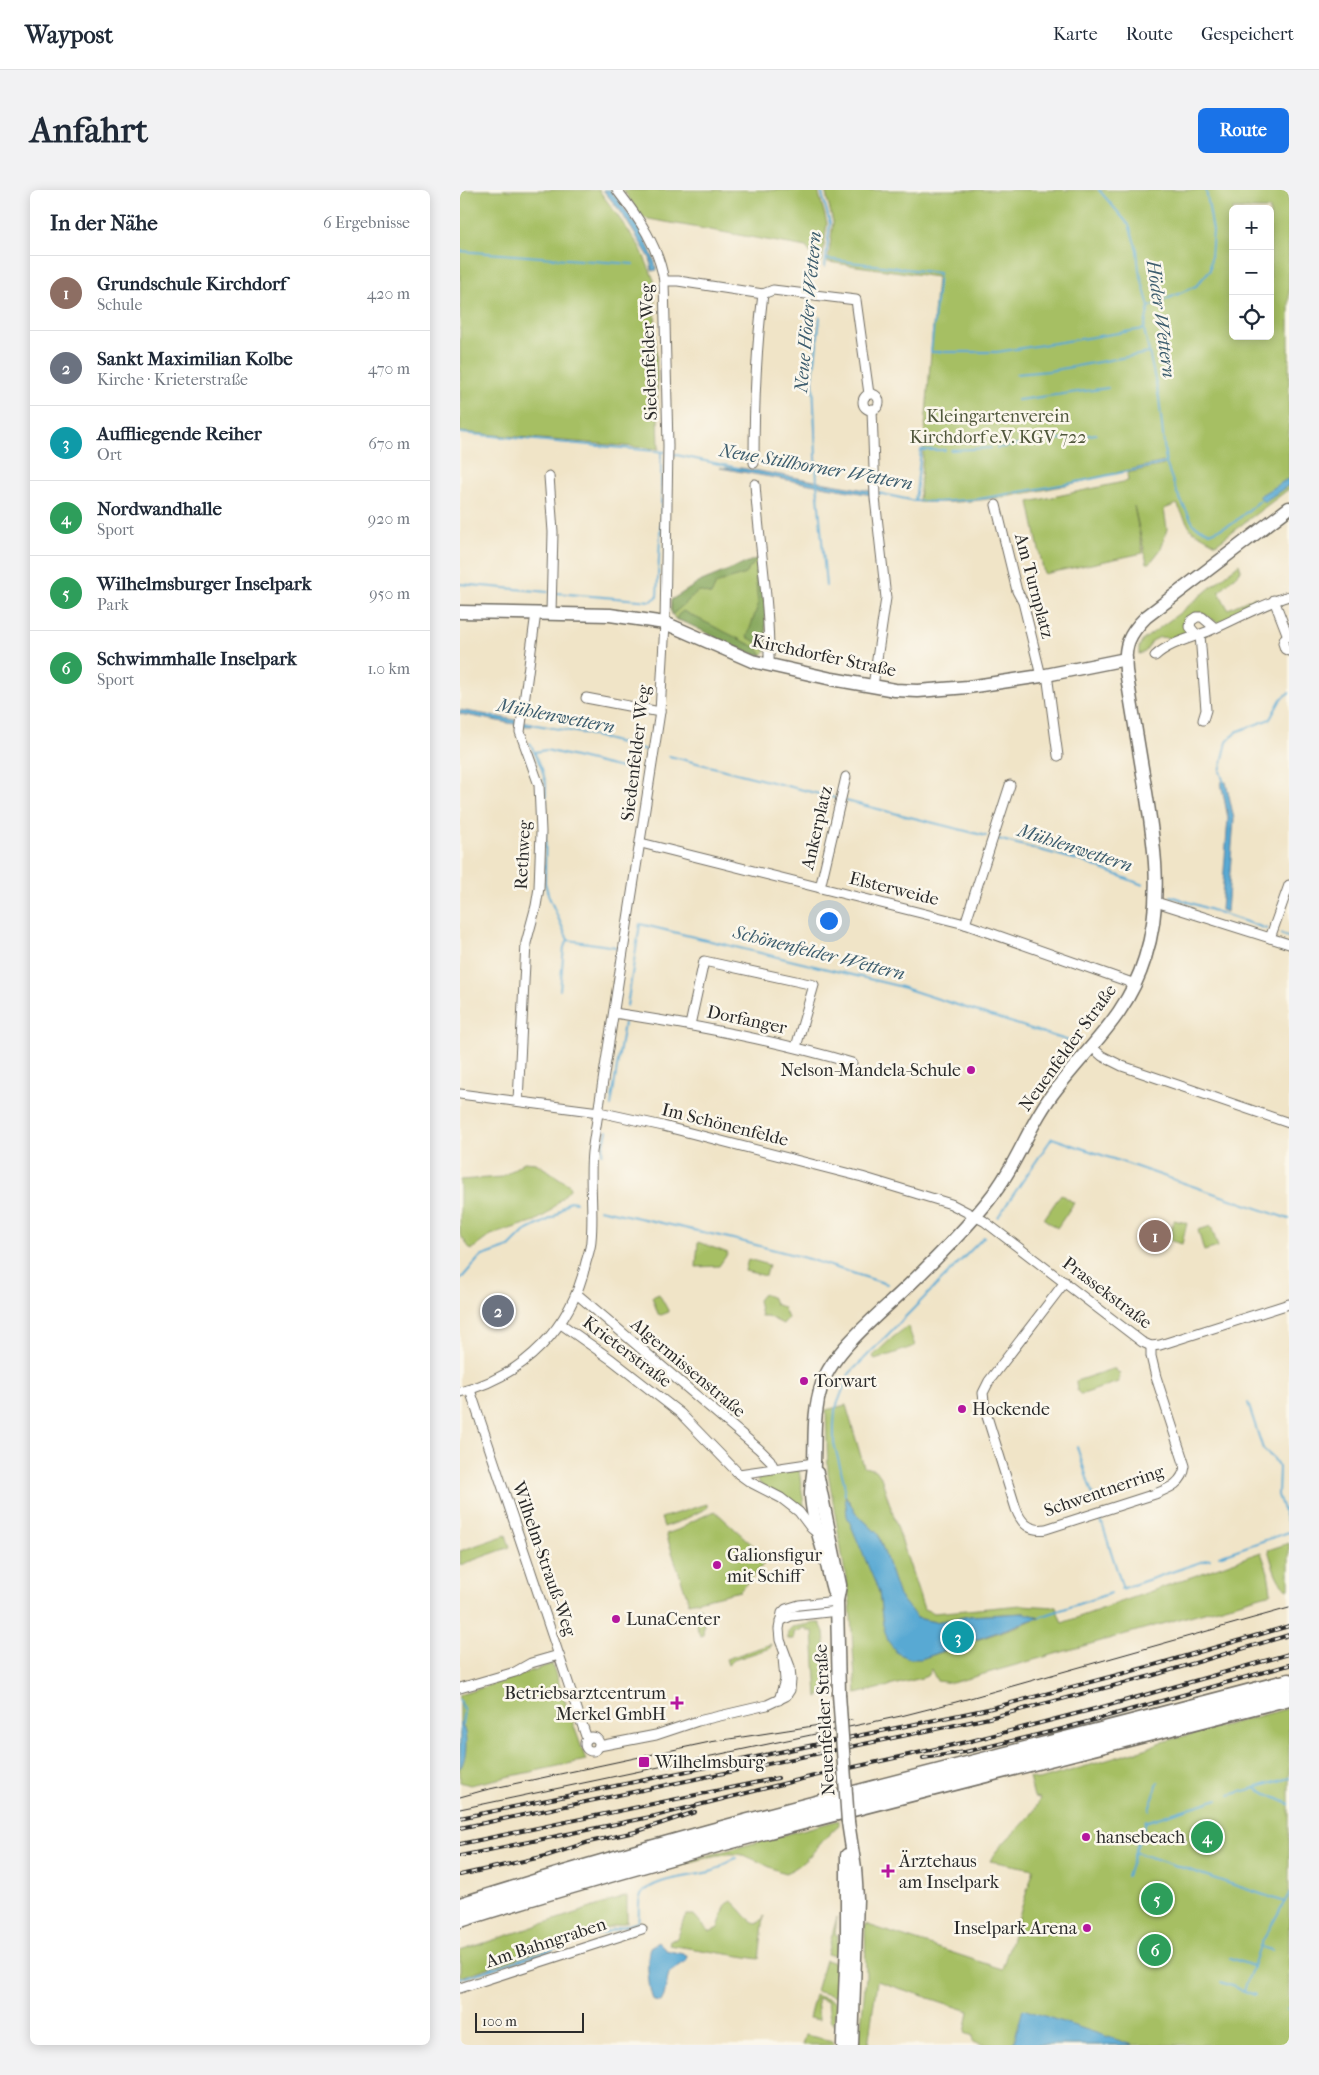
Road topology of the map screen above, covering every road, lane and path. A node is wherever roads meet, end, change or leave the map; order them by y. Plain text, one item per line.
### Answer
1 (617, 190) edge
2 (664, 281) junction
3 (763, 294) junction
4 (754, 463) dead end
5 (549, 476) dead end
6 (755, 484) dead end
7 (996, 505) dead end
8 (1289, 508) edge
9 (1289, 596) edge
10 (1274, 600) junction
11 (460, 612) edge
12 (536, 613) junction
13 (551, 613) junction
14 (665, 624) junction
15 (1215, 628) junction
16 (1200, 634) junction
17 (1288, 636) edge
18 (1289, 651) edge
19 (1155, 656) dead end
20 (1126, 659) junction
21 (769, 665) junction
22 (1044, 675) junction
23 (873, 686) junction
24 (586, 698) dead end
25 (660, 712) junction
26 (1203, 720) dead end
27 (1058, 756) dead end
28 (846, 777) dead end
29 (1010, 785) dead end
30 (641, 843) junction
31 (1289, 885) edge
32 (820, 888) junction
33 (1156, 902) junction
34 (965, 924) junction
35 (1270, 938) junction
36 (1289, 944) edge
37 (1135, 984) junction
38 (614, 1013) junction
39 (690, 1025) junction
40 (796, 1046) junction
41 (1093, 1048) junction
42 (852, 1063) dead end
43 (460, 1094) edge
44 (518, 1101) junction
45 (599, 1112) junction
46 (1289, 1123) edge
47 (975, 1216) junction
48 (1065, 1282) junction
49 (578, 1295) junction
50 (1289, 1304) edge
51 (561, 1324) junction
52 (1151, 1346) junction
53 (470, 1390) junction
54 (460, 1392) edge
55 (814, 1463) junction
56 (774, 1468) junction
57 (740, 1474) junction
58 (817, 1532) junction
59 (838, 1606) junction
60 (559, 1655) junction
61 (1289, 1682) edge
62 (460, 1688) edge
63 (1289, 1697) edge
64 (849, 1838) junction
65 (460, 1906) edge
66 (460, 1919) edge
67 (642, 1929) dead end
68 (460, 1988) edge
69 (843, 2045) edge
70 (852, 2045) edge

1 - 2 street, Siedenfelder Weg
2 - 3 street
2 - 14 street, Siedenfelder Weg
3 - 4 street
3 - 23 street
5 - 13 street
6 - 21 street
7 - 22 street, Am Turnplatz
8 - 20 main road, Neuenfelder Straße
9 - 10 street
10 - 15 street
10 - 17 street
11 - 12 main road, Kirchdorfer Straße
12 - 13 main road, Kirchdorfer Straße
12 - 44 street, Rethweg
13 - 14 main road, Kirchdorfer Straße
14 - 21 main road, Kirchdorfer Straße
14 - 25 street, Siedenfelder Weg
15 - 16 street
15 - 16 street
16 - 19 street
16 - 26 street
17 - 18 street
20 - 22 main road, Kirchdorfer Straße
20 - 33 main road, Neuenfelder Straße
21 - 23 main road, Kirchdorfer Straße
22 - 23 main road, Kirchdorfer Straße
22 - 27 street, Am Turnplatz
24 - 25 street
25 - 30 street, Siedenfelder Weg
28 - 32 street, Ankerplatz
29 - 34 street
30 - 32 street, Elsterweide
30 - 38 street, Siedenfelder Weg
31 - 35 street
32 - 34 street, Elsterweide
33 - 35 street
33 - 37 main road, Neuenfelder Straße
34 - 37 street, Elsterweide
35 - 36 street
37 - 41 main road, Neuenfelder Straße
38 - 39 street, Dorfanger
38 - 45 street, Siedenfelder Weg
39 - 40 street, Dorfanger
39 - 40 street, Dorfanger
40 - 42 street, Dorfanger
41 - 46 street
41 - 47 main road, Neuenfelder Straße
43 - 44 street, Im Schönenfelde
44 - 45 street, Im Schönenfelde
45 - 47 street, Im Schönenfelde
45 - 49 street, Siedenfelder Weg
47 - 48 street, Prassekstraße
47 - 55 main road, Neuenfelder Straße
48 - 52 street, Prassekstraße
48 - 52 street, Schwentnerring
49 - 51 street, Siedenfelder Weg
49 - 56 street, Algermissenstraße
50 - 52 street, Prassekstraße
51 - 53 street, Krieterstraße
51 - 57 street, Krieterstraße
53 - 54 street, Krieterstraße
53 - 60 street, Wilhelm-Strauß-Weg
55 - 56 street
55 - 58 main road, Neuenfelder Straße
55 - 59 main road, Neuenfelder Straße
56 - 57 street
57 - 58 street, Krieterstraße
58 - 59 main road, Neuenfelder Straße
59 - 60 street, Wilhelm-Strauß-Weg
59 - 64 main road, Neuenfelder Straße, bridge
60 - 62 street
61 - 65 highway
63 - 66 highway
64 - 69 main road, Neuenfelder Straße
64 - 70 main road, Neuenfelder Straße
67 - 68 street, Am Bahngraben

